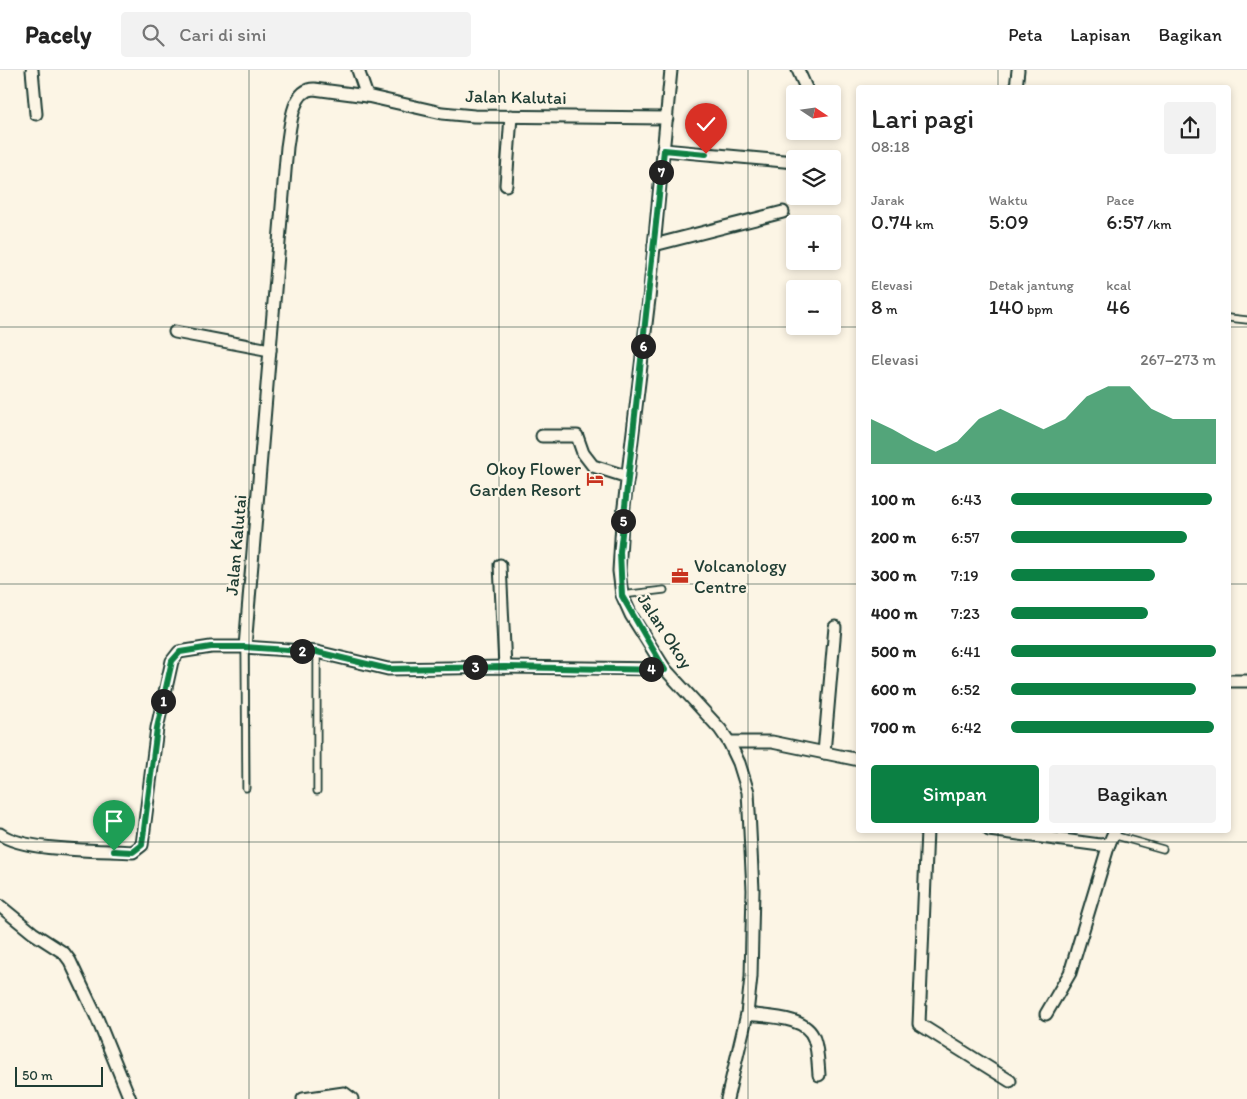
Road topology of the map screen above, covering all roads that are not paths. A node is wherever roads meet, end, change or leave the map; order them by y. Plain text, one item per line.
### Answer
1 (32, 70) edge
2 (358, 70) edge
3 (671, 70) edge
4 (798, 70) edge
5 (1018, 70) edge
6 (805, 85) edge
7 (1016, 85) edge
8 (367, 96) junction
9 (36, 114) dead end
10 (511, 116) junction
11 (667, 118) junction
12 (664, 150) junction
13 (786, 161) edge
14 (506, 185) dead end
15 (783, 212) dead end
16 (654, 245) junction
17 (1231, 318) edge
18 (1247, 320) edge
19 (175, 332) dead end
20 (270, 350) junction
21 (542, 436) dead end
22 (628, 477) junction
23 (500, 565) dead end
24 (664, 590) dead end
25 (622, 596) junction
26 (835, 626) dead end
27 (245, 647) junction
28 (317, 652) junction
29 (505, 667) junction
30 (665, 670) junction
31 (1231, 681) edge
32 (1247, 681) edge
33 (729, 742) junction
34 (824, 753) junction
35 (856, 759) edge
36 (246, 788) dead end
37 (317, 791) dead end
38 (927, 833) edge
39 (1011, 833) edge
40 (0, 834) edge
41 (1112, 836) edge
42 (1163, 849) dead end
43 (0, 906) edge
44 (747, 1014) junction
45 (1046, 1014) dead end
46 (820, 1075) dead end
47 (1010, 1081) dead end
48 (130, 1099) edge
49 (303, 1099) edge
50 (352, 1099) edge
51 (727, 1099) edge

1 - 9 street
2 - 8 street
3 - 11 street, Jalan Okoy
4 - 6 street
5 - 7 street
8 - 10 street, Jalan Kalutai
8 - 20 street, Jalan Kalutai
10 - 11 street, Jalan Kalutai
10 - 14 street
11 - 12 street, Jalan Okoy
12 - 13 street
12 - 16 street, Jalan Okoy
15 - 16 street
16 - 22 street, Jalan Okoy
17 - 18 lane
19 - 20 street
20 - 27 street, Jalan Kalutai
21 - 22 street
22 - 25 street, Jalan Okoy
23 - 29 street
24 - 25 lane
25 - 30 street, Jalan Okoy
26 - 34 street
27 - 28 street
27 - 36 lane
27 - 40 street
28 - 29 street
28 - 37 lane
29 - 30 street
30 - 33 street, Jalan Okoy
31 - 32 street
33 - 34 street
33 - 44 street, Jalan Okoy
34 - 35 street
38 - 47 street
39 - 41 street
41 - 42 lane
41 - 45 street
43 - 48 street
44 - 46 street
44 - 51 street, Jalan Okoy
49 - 50 street

